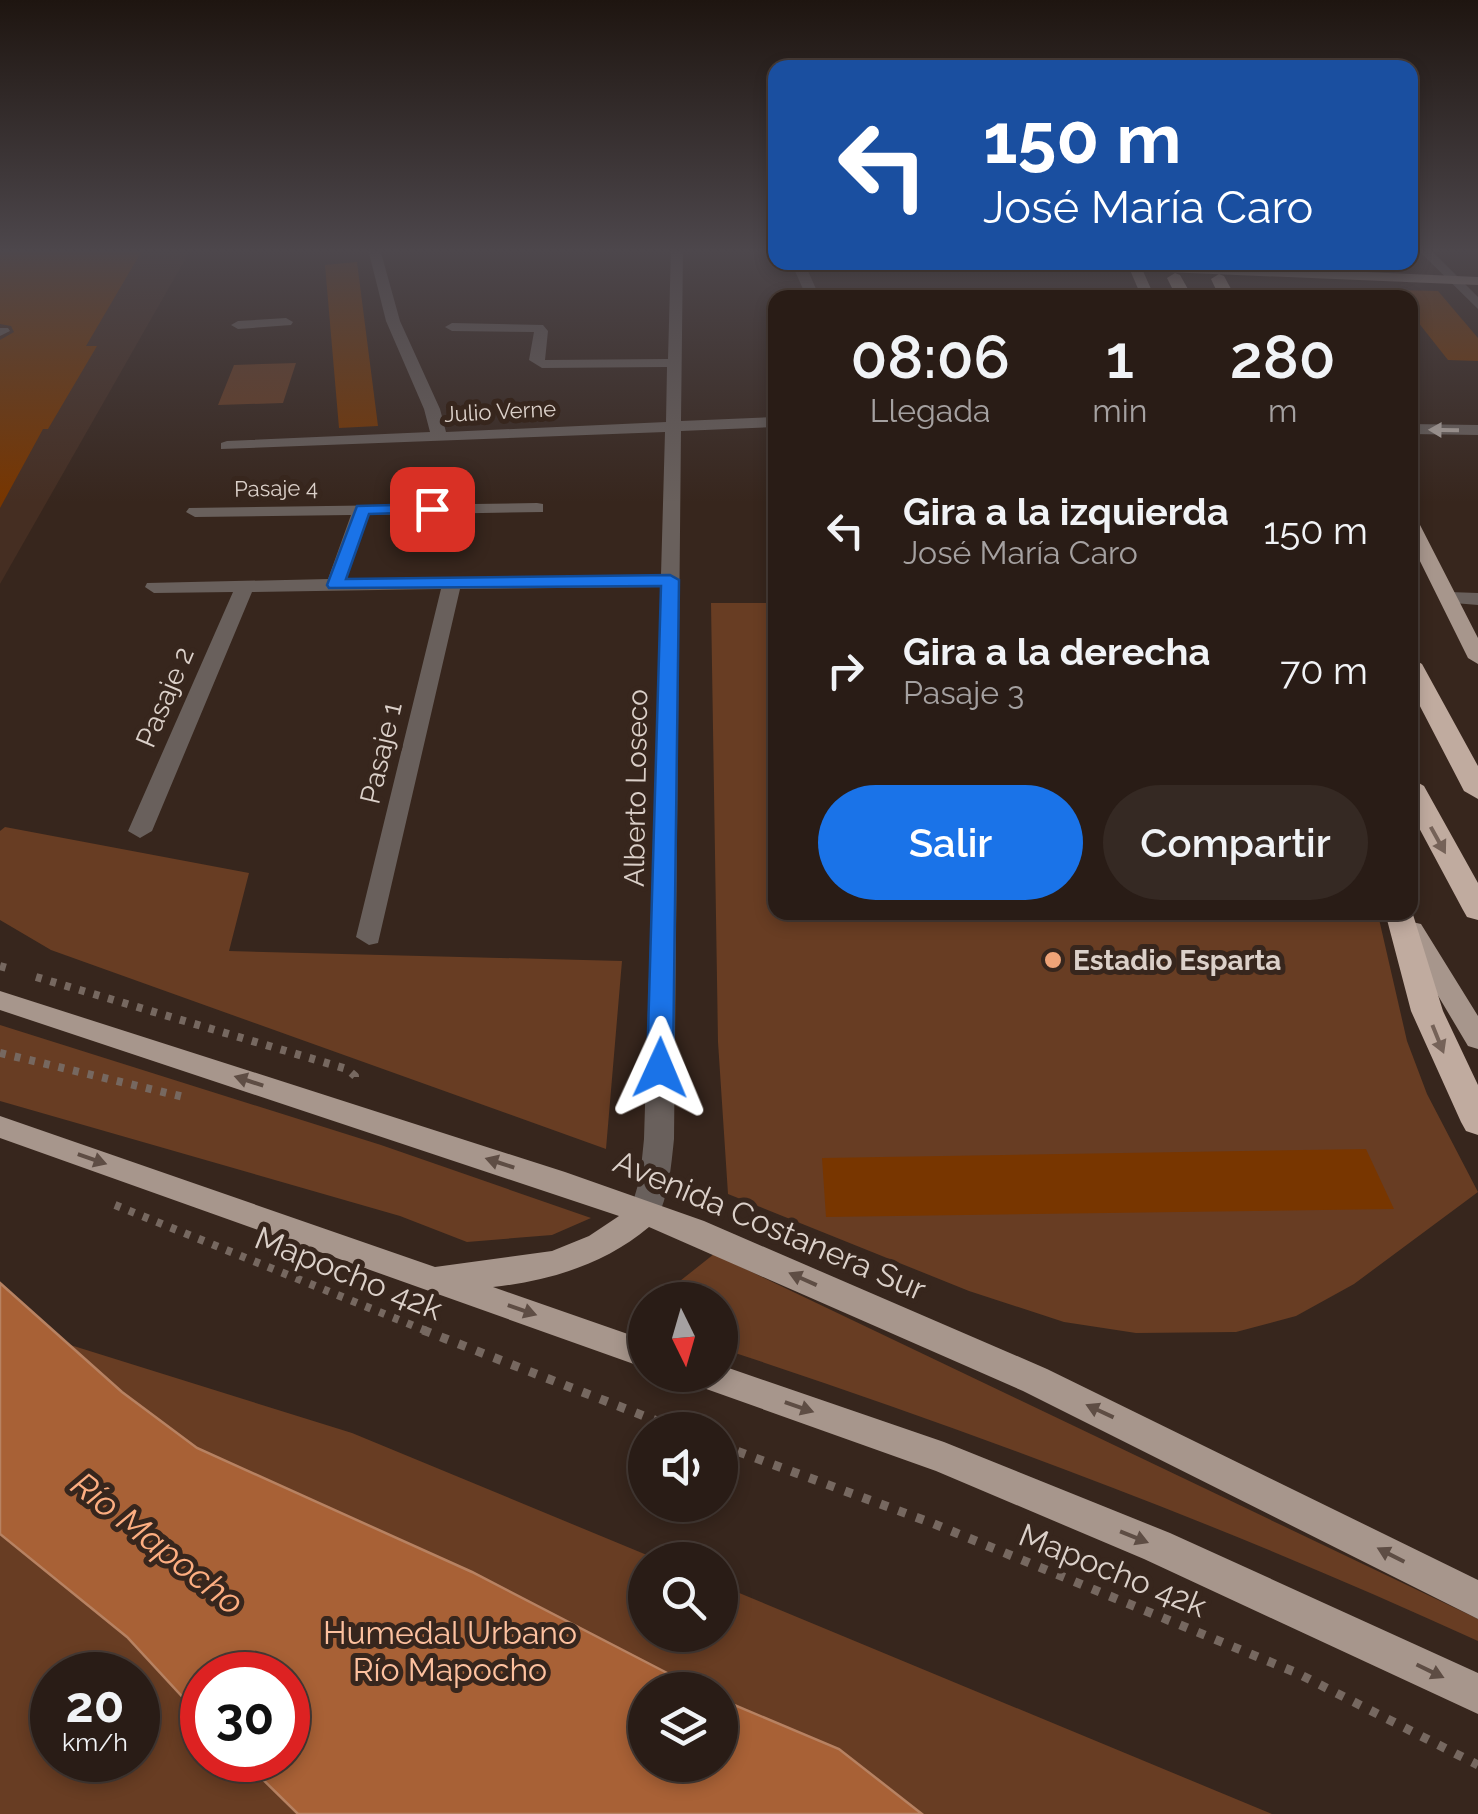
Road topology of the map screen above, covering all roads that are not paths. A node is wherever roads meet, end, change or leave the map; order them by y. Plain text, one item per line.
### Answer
1 (398, 334) edge
2 (541, 334) edge
3 (675, 334) edge
4 (674, 363) junction
5 (768, 422) edge
6 (674, 425) junction
7 (1418, 429) edge
8 (1478, 430) edge
9 (439, 436) junction
10 (227, 446) dead end
11 (537, 508) dead end
12 (362, 510) junction
13 (194, 512) dead end
14 (1418, 538) edge
15 (670, 580) junction
16 (452, 583) junction
17 (336, 585) junction
18 (245, 586) junction
19 (154, 587) dead end
20 (1449, 598) junction
21 (1478, 599) edge
22 (1478, 658) edge
23 (1418, 679) edge
24 (1478, 791) edge
25 (1418, 801) edge
26 (140, 831) dead end
27 (1473, 902) edge
28 (1403, 920) edge
29 (1405, 920) edge
30 (369, 936) dead end
31 (0, 1000) edge
32 (1478, 1039) edge
33 (1478, 1122) edge
34 (0, 1127) edge
35 (645, 1212) junction
36 (430, 1278) junction
37 (628, 1348) edge
38 (738, 1386) edge
39 (1478, 1600) edge
40 (1478, 1694) edge

1 - 9 street
2 - 4 street
3 - 4 street, Alberto Loseco
4 - 6 street, Alberto Loseco
5 - 6 street, Julio Verne
6 - 9 street, Julio Verne
6 - 15 street, Alberto Loseco
8 -> 7 street
9 - 10 street, Julio Verne
11 - 12 street, Pasaje 4
12 - 13 street, Pasaje 4
12 - 17 street
14 - 20 main road
15 - 16 street
15 - 35 street, Alberto Loseco
16 - 17 street
16 - 30 street, Pasaje 1
17 - 18 street
18 - 19 street
18 - 26 street, Pasaje 2
20 - 21 street
20 - 22 main road
23 - 24 highway
25 -> 27 highway
28 -> 33 highway
29 - 32 main road
35 -> 31 main road, Avenida Costanera Sur
34 -> 36 main road
35 - 36 main road
39 -> 35 main road, Avenida Costanera Sur
36 -> 37 main road
38 -> 40 main road

